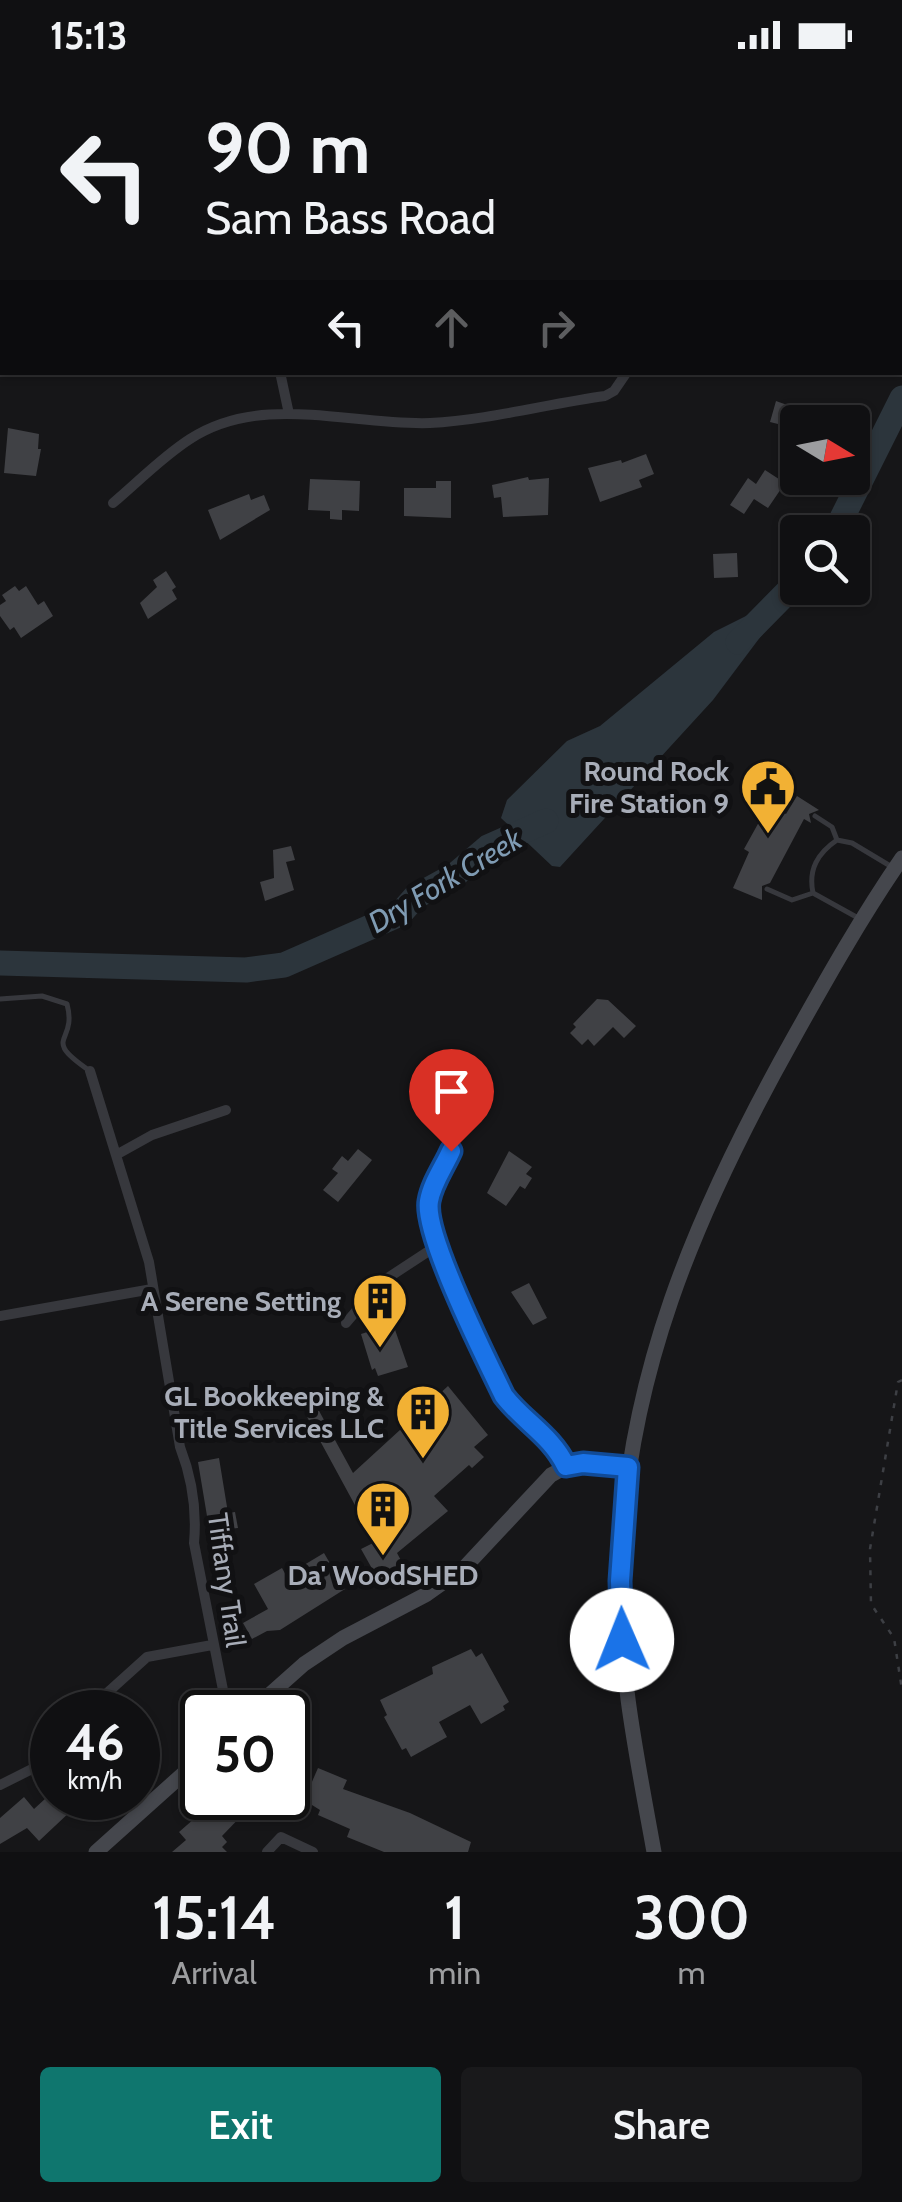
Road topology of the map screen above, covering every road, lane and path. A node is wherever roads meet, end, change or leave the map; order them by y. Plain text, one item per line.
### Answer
1 (281, 375) edge
2 (625, 375) edge
3 (289, 414) junction
4 (114, 503) dead end
5 (814, 816) dead end
6 (837, 840) junction
7 (898, 863) edge
8 (768, 889) dead end
9 (813, 893) junction
10 (863, 920) junction
11 (0, 999) edge
12 (90, 1071) joint
13 (226, 1110) dead end
14 (451, 1151) dead end
15 (116, 1155) junction
16 (438, 1245) junction
17 (152, 1289) junction
18 (0, 1316) edge
19 (346, 1322) dead end
20 (902, 1380) edge
21 (566, 1466) junction
22 (628, 1467) junction
23 (212, 1645) junction
24 (110, 1690) edge
25 (223, 1690) edge
26 (276, 1690) edge
27 (902, 1690) edge
28 (30, 1769) edge
29 (180, 1776) edge
30 (0, 1785) edge
31 (96, 1852) edge
32 (267, 1852) edge
33 (313, 1852) edge
34 (654, 1852) edge

1 - 3 street
2 - 3 street
3 - 4 street
5 - 6 lane
6 - 7 lane
6 - 9 lane
7 - 10 main road
8 - 9 lane
9 - 10 lane
10 - 22 main road
11 - 12 lane
12 - 15 street, Tiffany Trail
13 - 15 street
14 - 16 street
15 - 17 street, Tiffany Trail
16 - 19 street
16 - 21 street
17 - 18 street
17 - 23 street, Tiffany Trail
20 - 27 path
21 - 22 main road
21 - 26 main road
22 - 34 main road
23 - 24 street
23 - 25 street, Tiffany Trail
28 - 30 street
29 - 31 main road
32 - 33 street

